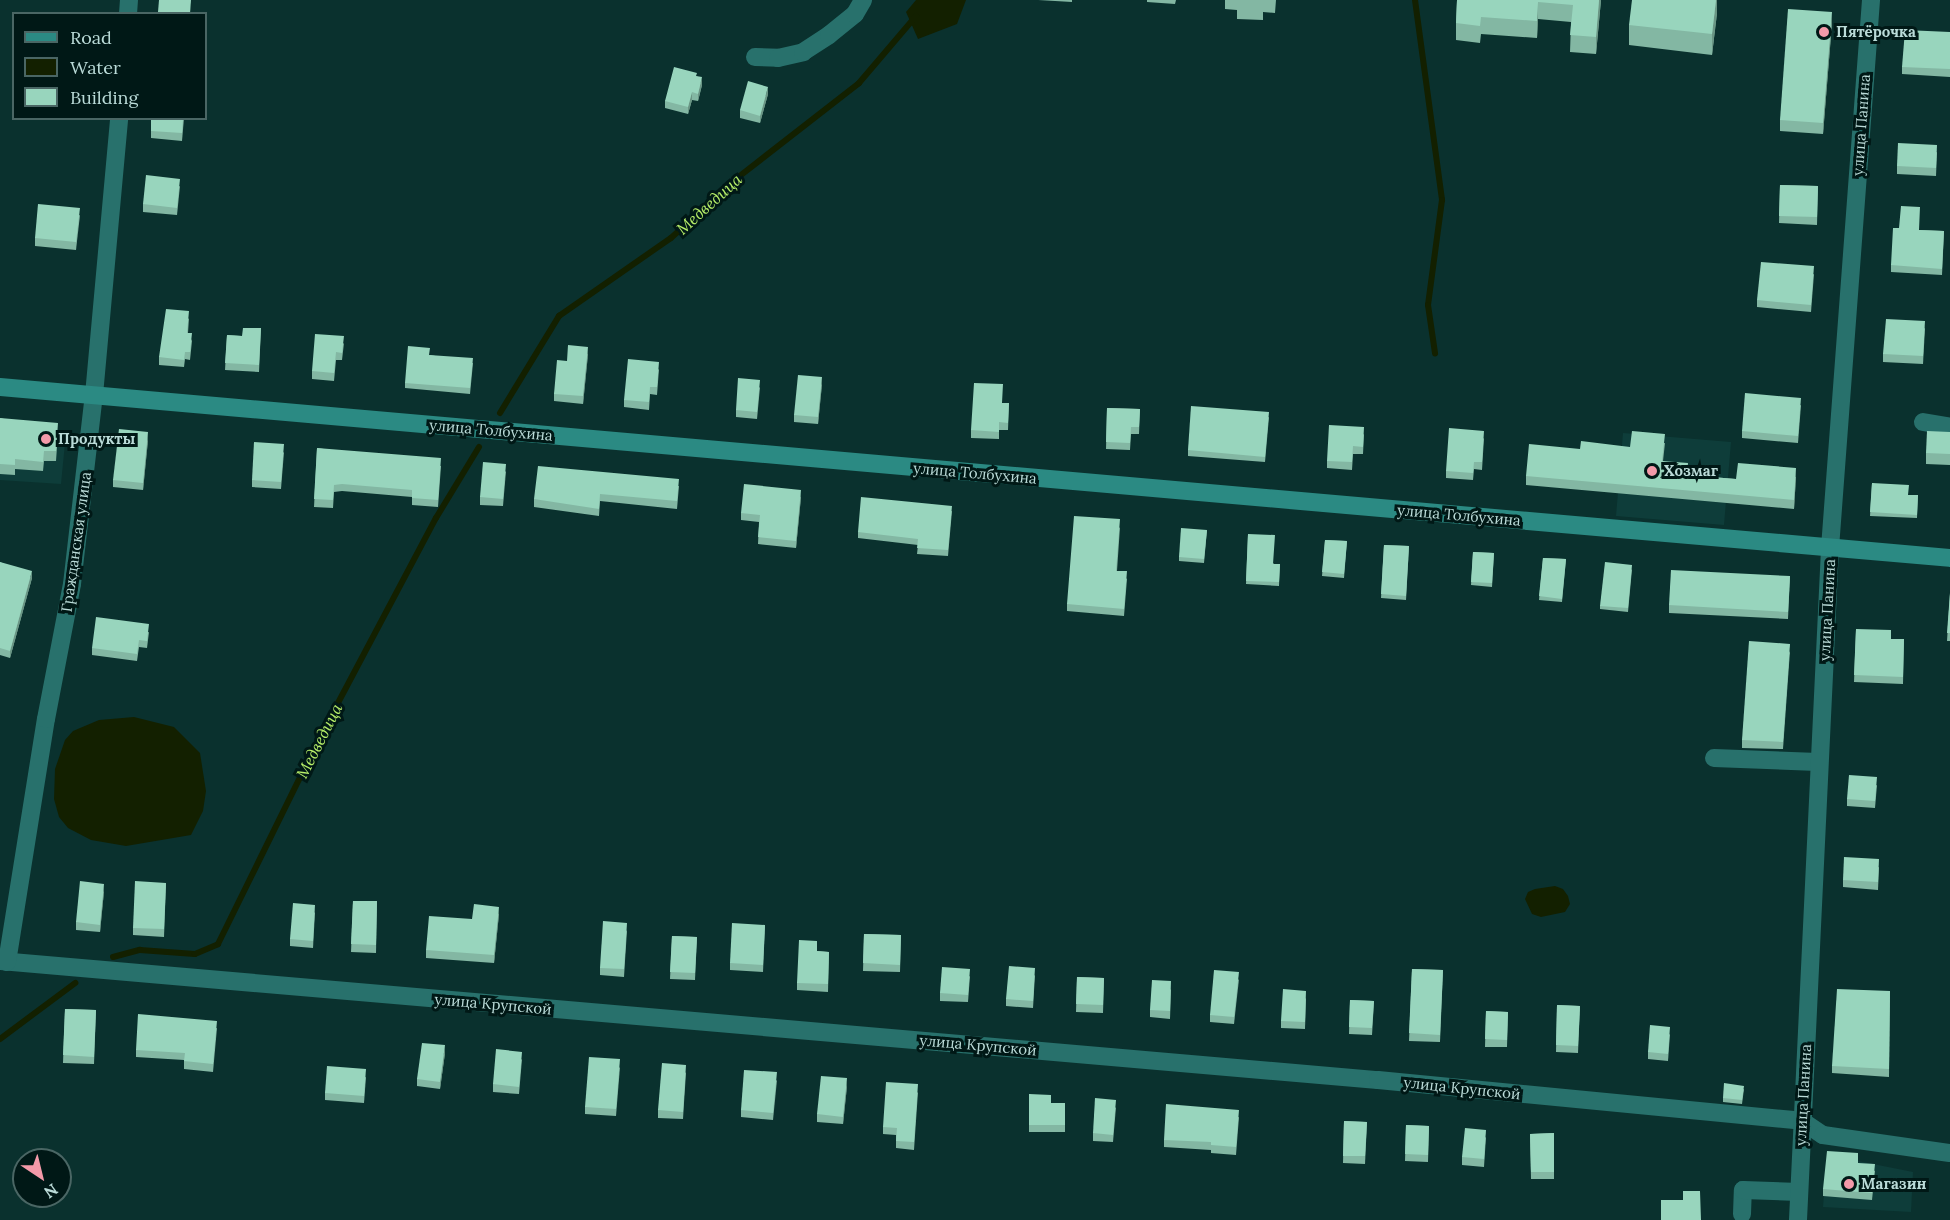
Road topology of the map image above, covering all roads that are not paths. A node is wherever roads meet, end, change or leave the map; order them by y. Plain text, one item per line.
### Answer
1 (863, 0) edge
2 (1870, 0) edge
3 (755, 57) dead end
4 (119, 120) edge
5 (0, 387) edge
6 (94, 395) junction
7 (1923, 422) dead end
8 (1950, 427) edge
9 (1830, 548) junction
10 (1950, 558) edge
11 (1714, 758) dead end
12 (1818, 762) junction
13 (3, 961) edge
14 (1802, 1121) junction
15 (1950, 1153) edge
16 (1799, 1192) junction
17 (1742, 1214) dead end
18 (1797, 1220) edge

1 - 3 street
2 - 9 street, улица Панина
4 - 6 street, Гражданская улица
5 - 6 main road, улица Толбухина
6 - 9 main road, улица Толбухина
6 - 13 street, Гражданская улица
7 - 8 street
9 - 10 main road, улица Толбухина
9 - 12 street, улица Панина
11 - 12 street
12 - 14 street, улица Панина
13 - 14 street, улица Крупской
14 - 15 street, улица Крупской
14 - 16 street, улица Панина
16 - 17 street
16 - 18 street, улица Панина

